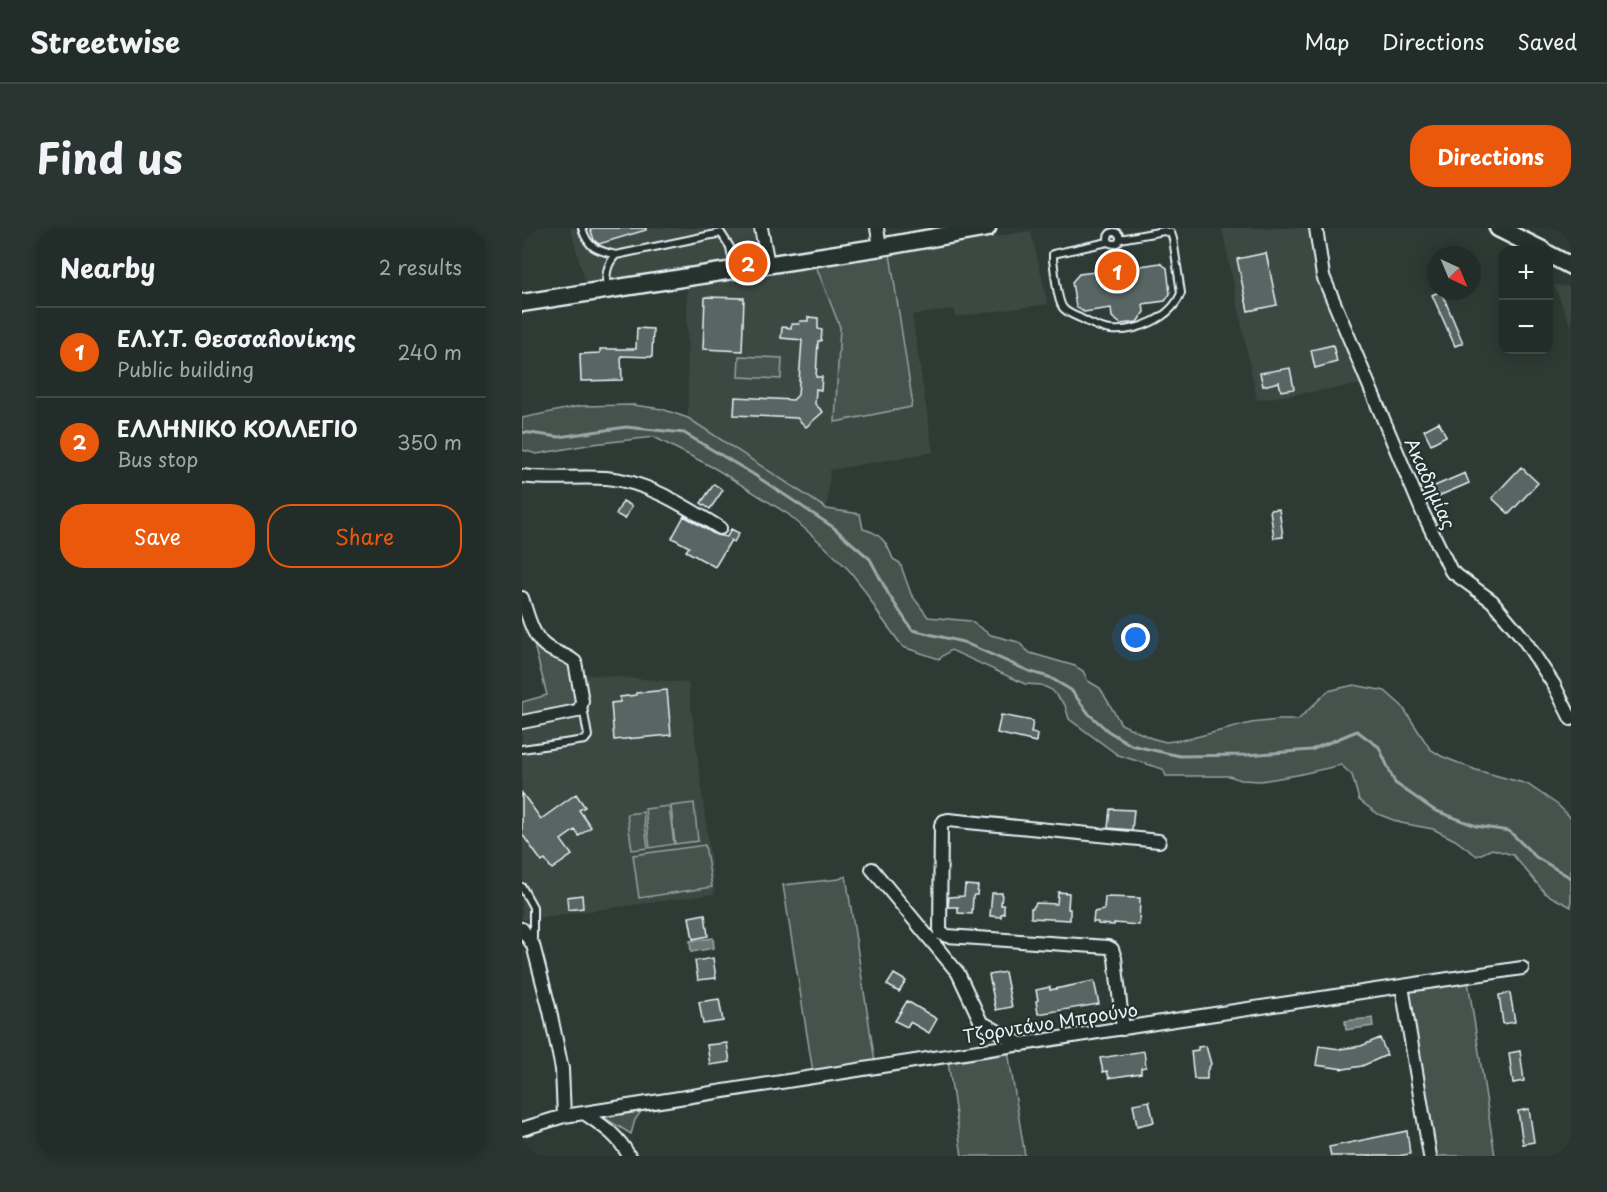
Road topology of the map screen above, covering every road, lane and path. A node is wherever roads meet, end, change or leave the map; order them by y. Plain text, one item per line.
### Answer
1 (582, 228) edge
2 (728, 228) edge
3 (762, 228) edge
4 (877, 228) edge
5 (987, 228) edge
6 (1316, 228) edge
7 (1498, 228) edge
8 (1113, 230) edge
9 (946, 232) edge
10 (721, 233) junction
11 (1120, 239) junction
12 (1108, 242) junction
13 (1534, 246) edge
14 (880, 247) junction
15 (616, 255) junction
16 (1553, 257) edge
17 (768, 264) junction
18 (1571, 266) edge
19 (734, 270) junction
20 (606, 290) junction
21 (522, 303) edge
22 (522, 476) edge
23 (720, 528) dead end
24 (522, 598) edge
25 (582, 701) junction
26 (1571, 719) edge
27 (522, 722) edge
28 (522, 749) edge
29 (1159, 841) dead end
30 (872, 869) dead end
31 (522, 887) edge
32 (522, 929) edge
33 (533, 945) junction
34 (1522, 968) dead end
35 (1402, 986) junction
36 (1123, 1029) junction
37 (1022, 1045) junction
38 (584, 1113) junction
39 (564, 1116) junction
40 (522, 1129) edge
41 (629, 1156) edge
42 (1430, 1156) edge

1 - 15 lane
2 - 10 lane
3 - 17 street
4 - 14 street
5 - 9 main road
6 - 26 street, Ακαδημίας
7 - 13 main road
8 - 11 lane
8 - 12 lane
9 - 14 main road
10 - 15 lane
10 - 19 lane
11 - 12 lane
11 - 12 lane
14 - 17 main road
15 - 20 lane
16 - 18 main road
17 - 19 main road
19 - 20 main road
20 - 21 main road
22 - 23 street
24 - 25 street
25 - 27 street
25 - 28 lane
29 - 36 street
30 - 37 street
31 - 33 lane
32 - 33 street
33 - 39 street
34 - 35 street, Τζορντάνο Μπρούνο
35 - 36 street, Τζορντάνο Μπρούνο
35 - 42 street
36 - 37 street, Τζορντάνο Μπρούνο
37 - 38 street, Τζορντάνο Μπρούνο
38 - 39 street, Τζορντάνο Μπρούνο
38 - 41 street
39 - 40 street, Τζορντάνο Μπρούνο

